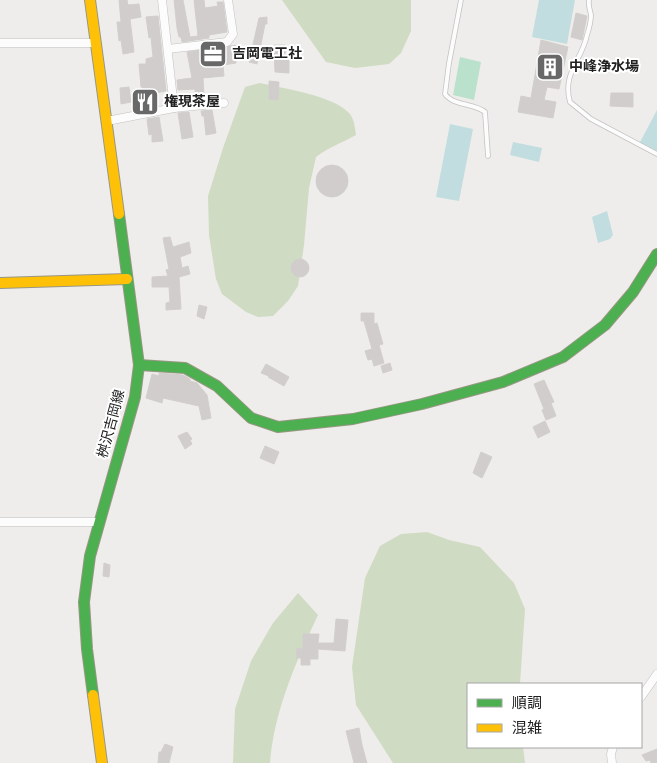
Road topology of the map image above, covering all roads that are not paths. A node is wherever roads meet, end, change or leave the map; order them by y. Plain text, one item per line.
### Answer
1 (90, 0) edge
2 (162, 0) edge
3 (228, 0) edge
4 (461, 0) edge
5 (589, 0) edge
6 (0, 43) edge
7 (95, 43) junction
8 (168, 49) junction
9 (224, 103) dead end
10 (174, 108) junction
11 (107, 120) junction
12 (657, 154) edge
13 (488, 156) dead end
14 (657, 254) edge
15 (127, 279) junction
16 (0, 283) edge
17 (139, 365) junction
18 (0, 522) edge
19 (100, 522) junction
20 (657, 674) edge
21 (642, 696) edge
22 (613, 748) edge
23 (102, 763) edge
24 (612, 763) edge

1 - 7 main road, 桝沢吉岡線
2 - 8 street
3 - 8 street
4 - 13 lane
5 - 12 lane
6 - 7 street
7 - 11 main road, 桝沢吉岡線
8 - 10 street
9 - 10 street
10 - 11 street
11 - 15 main road, 桝沢吉岡線
14 - 17 main road
15 - 16 main road
15 - 17 main road, 桝沢吉岡線
17 - 19 main road, 桝沢吉岡線
18 - 19 street
19 - 23 main road, 桝沢吉岡線
20 - 21 street
22 - 24 street

